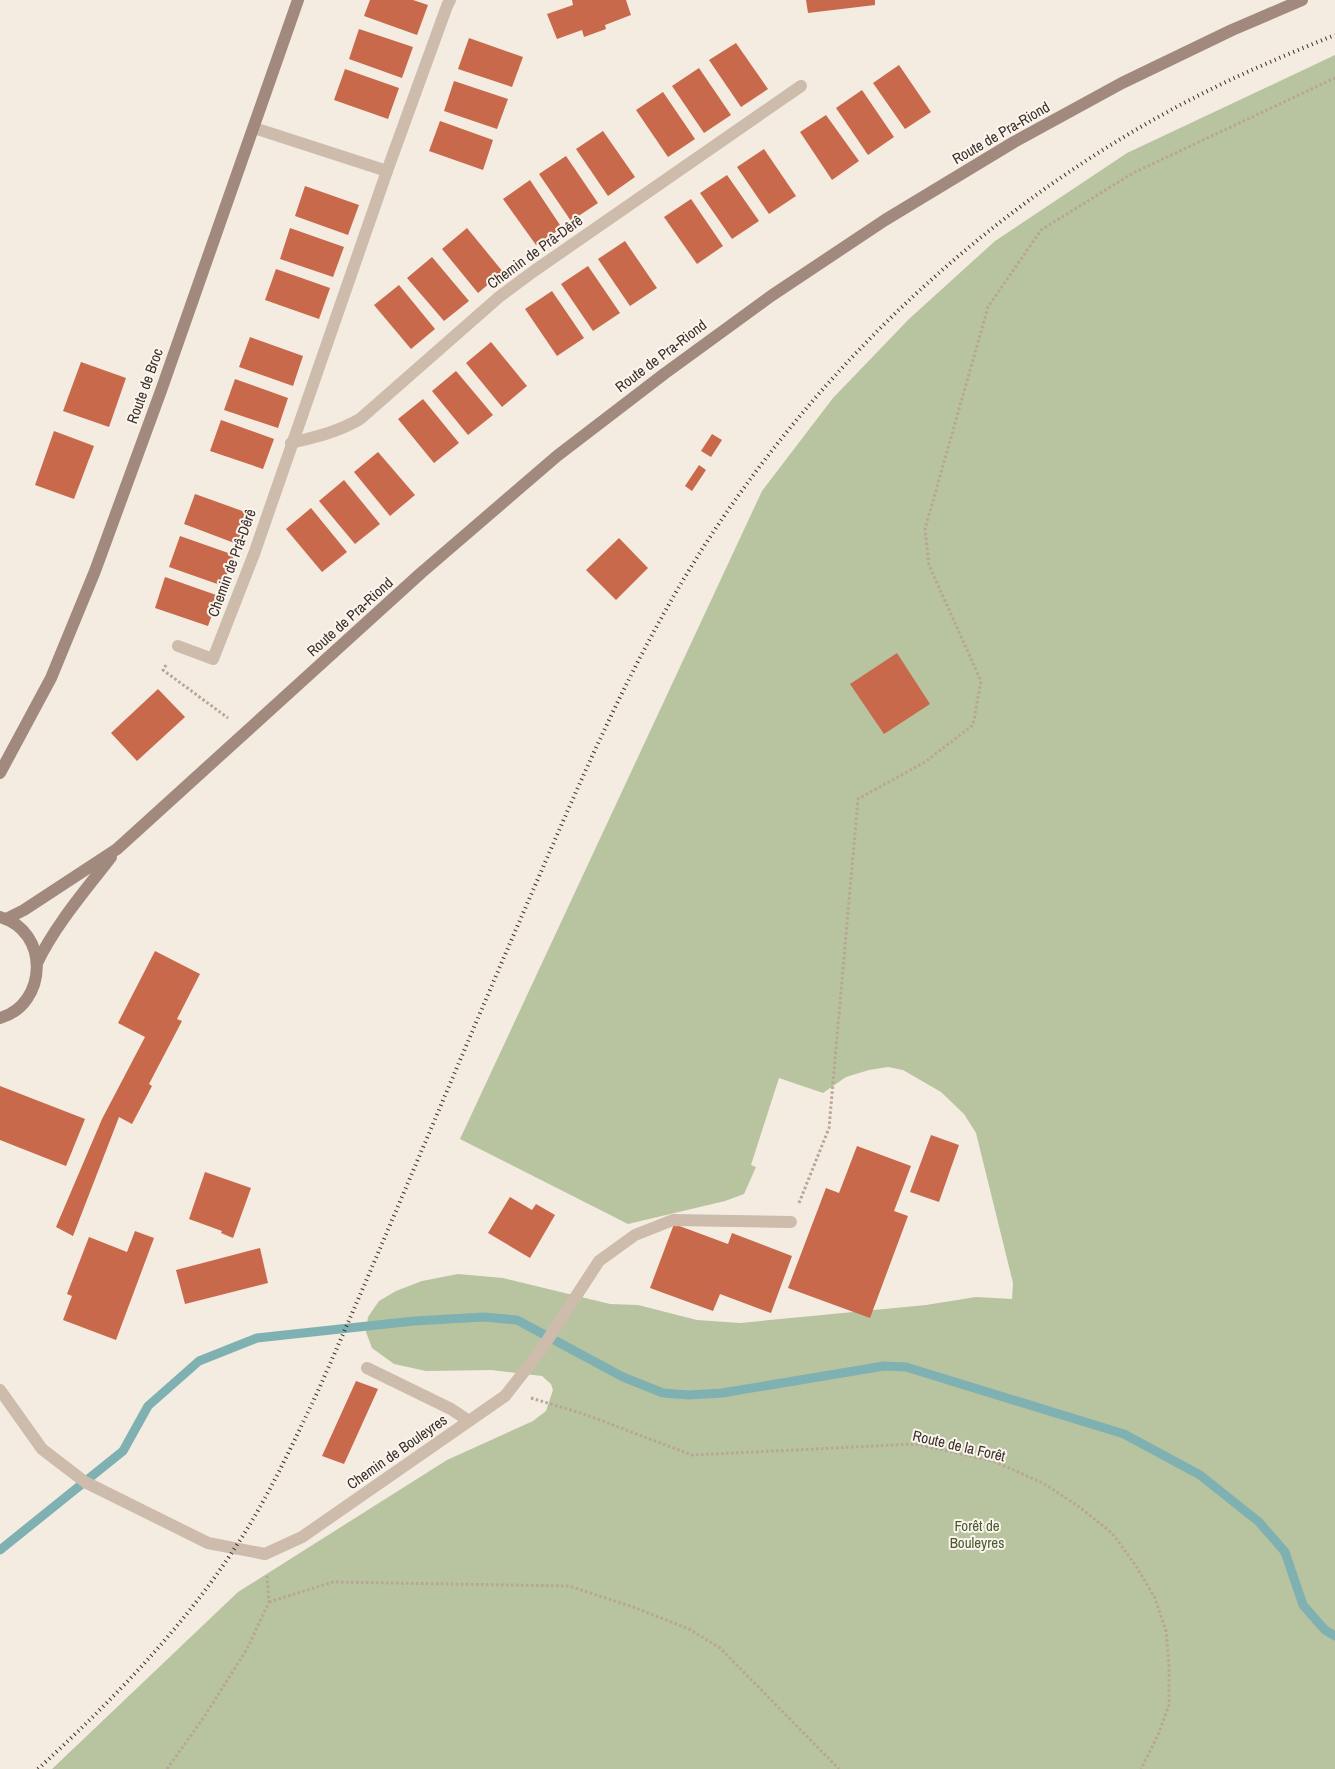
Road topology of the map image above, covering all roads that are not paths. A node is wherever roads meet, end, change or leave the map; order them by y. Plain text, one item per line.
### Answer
1 (298, 0) edge
2 (450, 0) edge
3 (1302, 0) edge
4 (801, 86) dead end
5 (254, 128) junction
6 (387, 171) junction
7 (291, 443) junction
8 (178, 646) road end
9 (0, 773) edge
10 (117, 849) junction
11 (3, 918) edge
12 (37, 963) junction
13 (0, 1018) edge
14 (791, 1222) road end
15 (367, 1368) dead end
16 (0, 1390) edge
17 (469, 1421) junction

1 - 5 main road, Route de Broc
2 - 6 street, Chemin de Prâ-Dêrê
3 - 10 main road, Route de Pra-Riond
4 - 7 street, Chemin de Prâ-Dêrê
5 - 6 street
5 - 9 main road, Route de Broc
6 - 7 street, Chemin de Prâ-Dêrê
7 - 8 street, Chemin de Prâ-Dêrê
10 - 11 main road, Route de Pra-Riond
10 - 12 main road, Route de Pra-Riond
11 - 12 main road, Route de Pra-Riond
12 - 13 main road, Route de Pra-Riond
14 - 17 street, Chemin de Bouleyres
15 - 17 street
16 - 17 street, Chemin de Bouleyres

